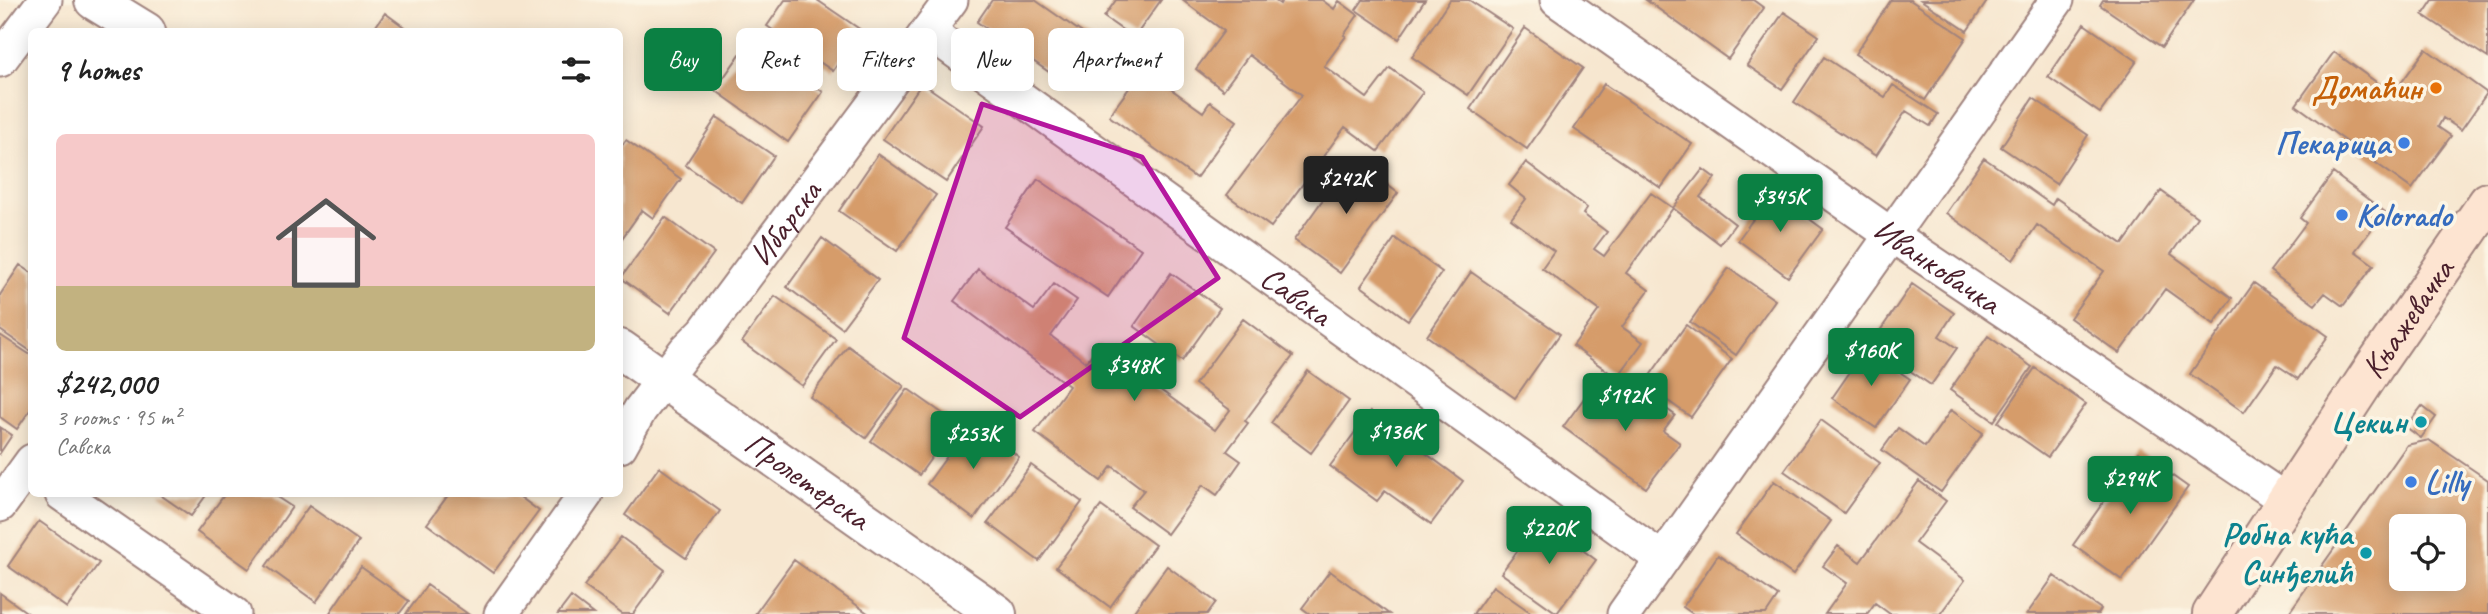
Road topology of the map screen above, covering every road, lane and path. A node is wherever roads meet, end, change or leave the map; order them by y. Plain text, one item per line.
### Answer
1 (45, 0) edge
2 (94, 0) edge
3 (951, 0) edge
4 (1557, 0) edge
5 (2057, 0) edge
6 (140, 28) edge
7 (932, 28) edge
8 (937, 38) edge
9 (0, 60) edge
10 (885, 91) edge
11 (2488, 202) edge
12 (1890, 234) junction
13 (623, 351) edge
14 (664, 380) junction
15 (623, 441) edge
16 (28, 470) edge
17 (66, 497) edge
18 (584, 497) edge
19 (2287, 501) junction
20 (0, 505) edge
21 (1662, 559) junction
22 (234, 614) edge
23 (501, 614) edge
24 (997, 614) edge
25 (1623, 614) edge
26 (2212, 614) edge

1 - 9 street
2 - 6 street
3 - 7 street, Ибарска
4 - 12 street, Иванковачка
5 - 12 street
8 - 21 street, Савска
10 - 14 street, Ибарска
11 - 19 main road, Књажевачка
12 - 19 street, Иванковачка
12 - 21 street
13 - 14 street, Пролетерска
14 - 15 street, Ибарска
14 - 24 street, Пролетерска
16 - 20 street
17 - 22 street
18 - 23 street
19 - 26 main road, Књажевачка
21 - 25 street

